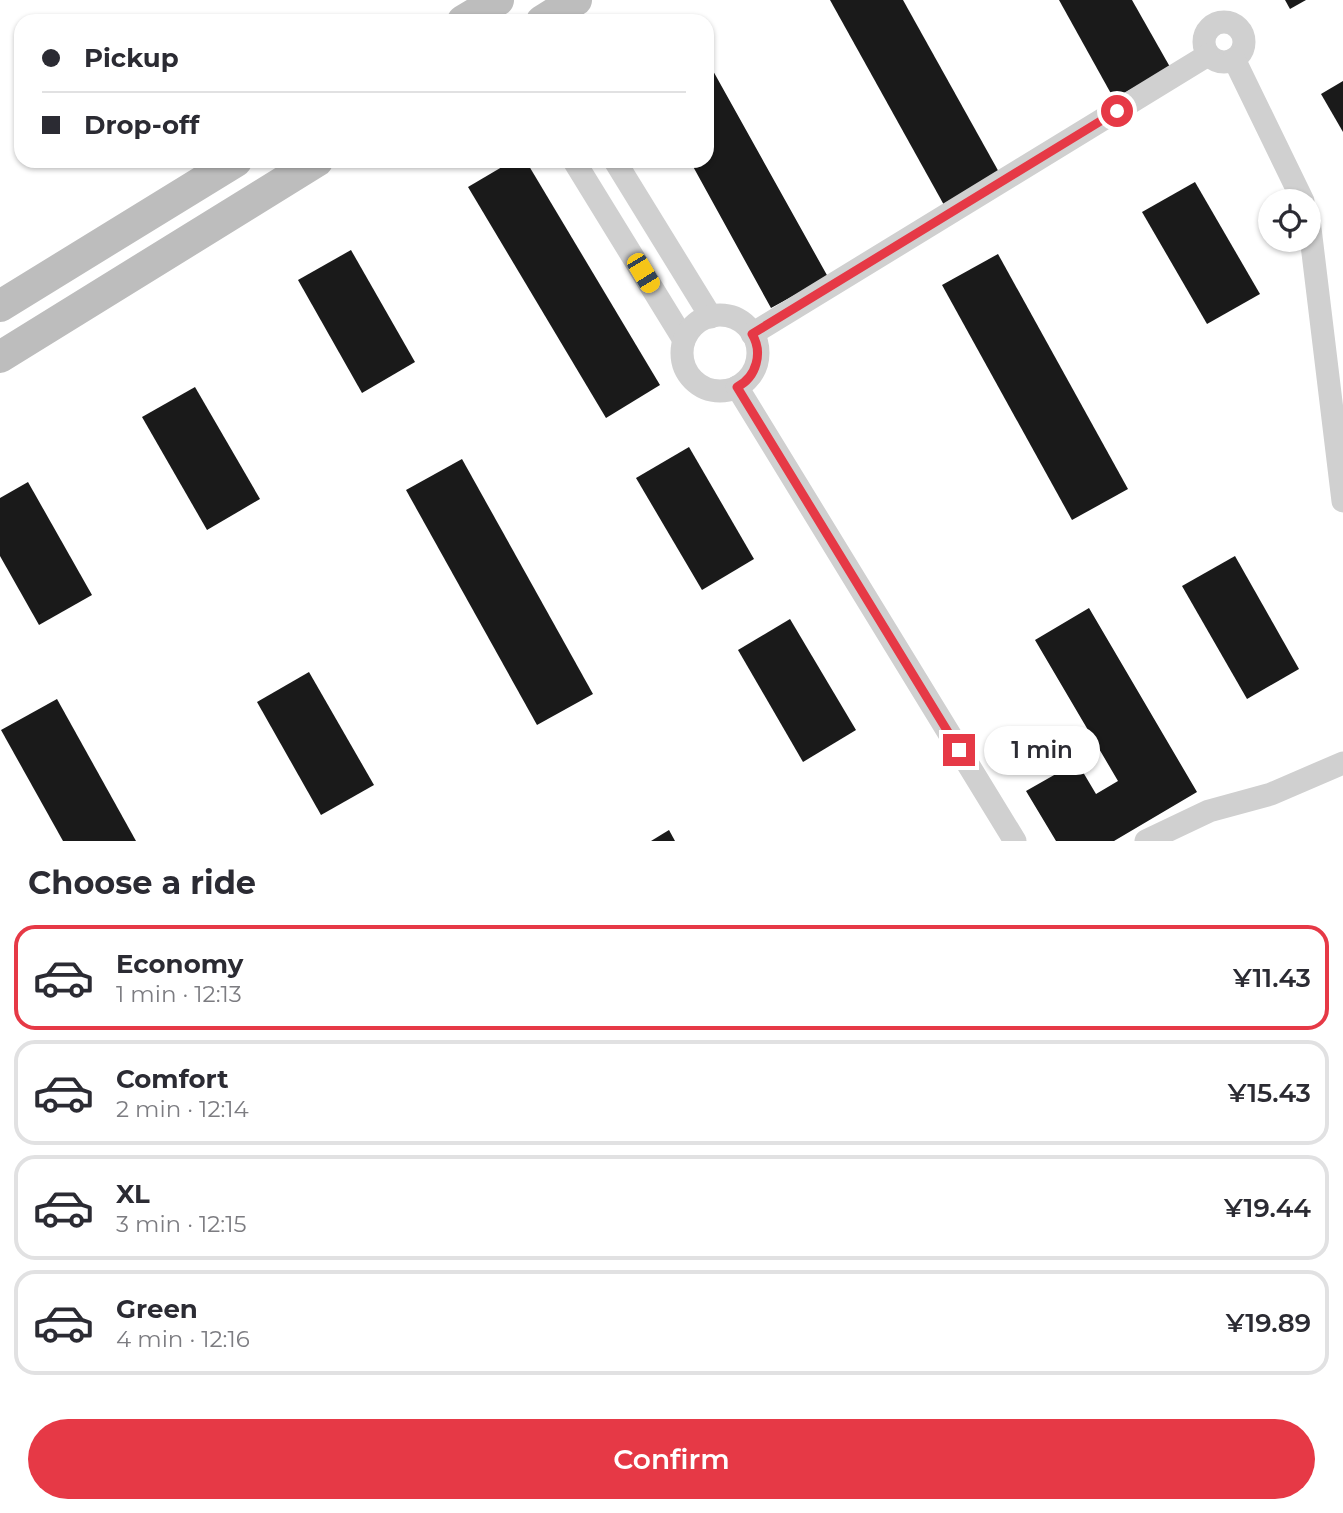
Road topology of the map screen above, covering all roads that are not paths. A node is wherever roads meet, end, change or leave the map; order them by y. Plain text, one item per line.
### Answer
1 (498, 0) edge
2 (576, 0) edge
3 (475, 14) edge
4 (553, 14) edge
5 (1209, 55) junction
6 (1234, 59) junction
7 (225, 168) edge
8 (306, 168) edge
9 (578, 168) edge
10 (619, 168) edge
11 (1297, 189) edge
12 (1313, 252) edge
13 (0, 306) edge
14 (711, 317) junction
15 (752, 334) junction
16 (684, 341) junction
17 (0, 358) edge
18 (737, 387) junction
19 (1343, 501) edge
20 (1343, 763) edge
21 (1015, 841) edge
22 (1146, 841) edge

1 - 3 street
2 - 4 street
5 - 6 street
5 - 6 street
5 - 15 street
6 - 11 street
7 - 13 street
8 - 17 street
9 - 16 street
10 - 14 street
12 - 19 street
14 - 15 street
14 - 16 street
15 - 18 street
16 - 18 street
18 - 21 street
20 - 22 street

